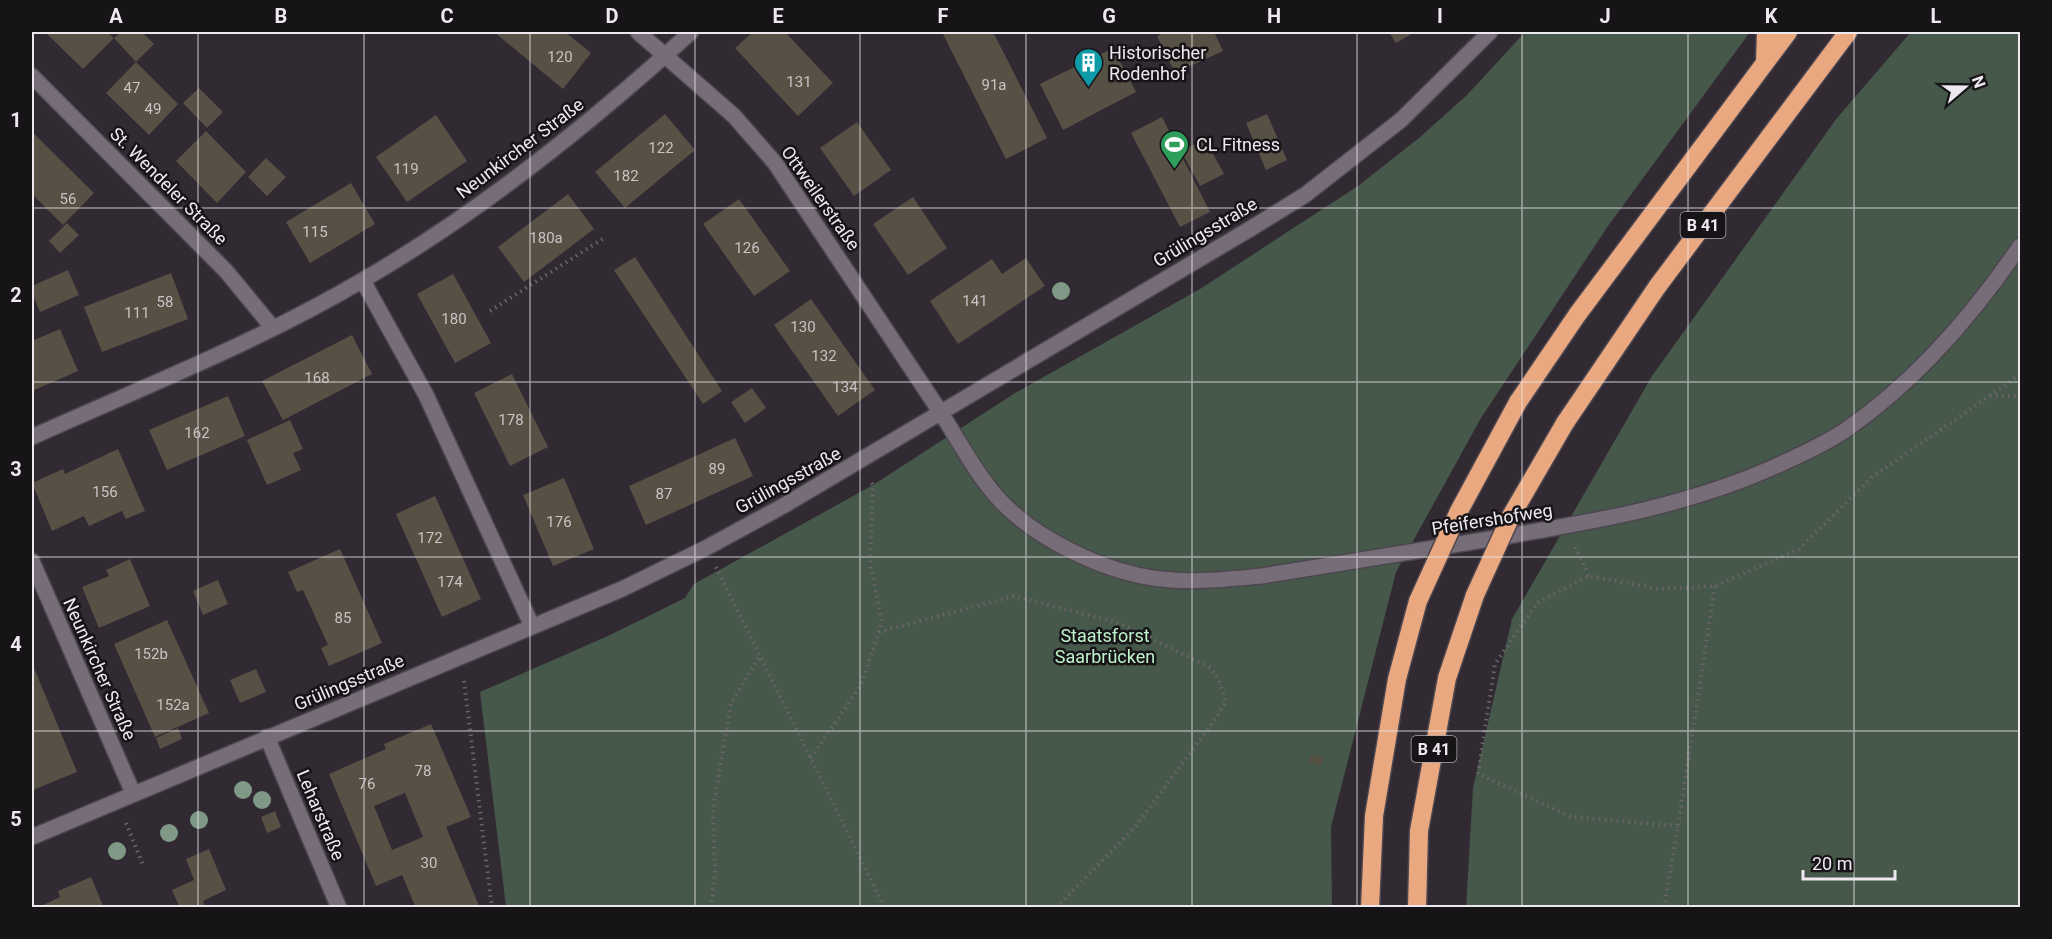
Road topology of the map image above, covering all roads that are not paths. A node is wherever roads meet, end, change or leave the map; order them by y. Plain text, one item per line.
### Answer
1 (638, 32) edge
2 (691, 32) edge
3 (1490, 32) edge
4 (1767, 32) edge
5 (1788, 32) edge
6 (1848, 32) edge
7 (666, 54) junction
8 (1764, 63) junction
9 (32, 76) edge
10 (2020, 246) edge
11 (363, 281) junction
12 (273, 328) junction
13 (941, 413) junction
14 (32, 437) edge
15 (32, 561) edge
16 (532, 626) junction
17 (267, 737) junction
18 (133, 793) junction
19 (32, 837) edge
20 (339, 908) edge
21 (1370, 908) edge
22 (1417, 908) edge

1 - 7 street, Ottweilerstraße
2 - 7 street, Neunkircher Straße
3 - 13 street, Grülingsstraße
4 - 8 highway
5 - 8 highway, B 41
6 - 22 highway, B 41, bridge
7 - 11 street, Neunkircher Straße
7 - 13 street, Ottweilerstraße
8 - 21 highway, B 41, bridge
9 - 12 street, St. Wendeler Straße
10 - 13 street, Pfeifershofweg
11 - 12 street, Neunkircher Straße
11 - 16 street
12 - 14 street, Neunkircher Straße
13 - 16 street, Grülingsstraße
15 - 18 street, Neunkircher Straße
16 - 17 street, Grülingsstraße
17 - 18 street, Grülingsstraße
17 - 20 street, Leharstraße
18 - 19 street, Grülingsstraße

